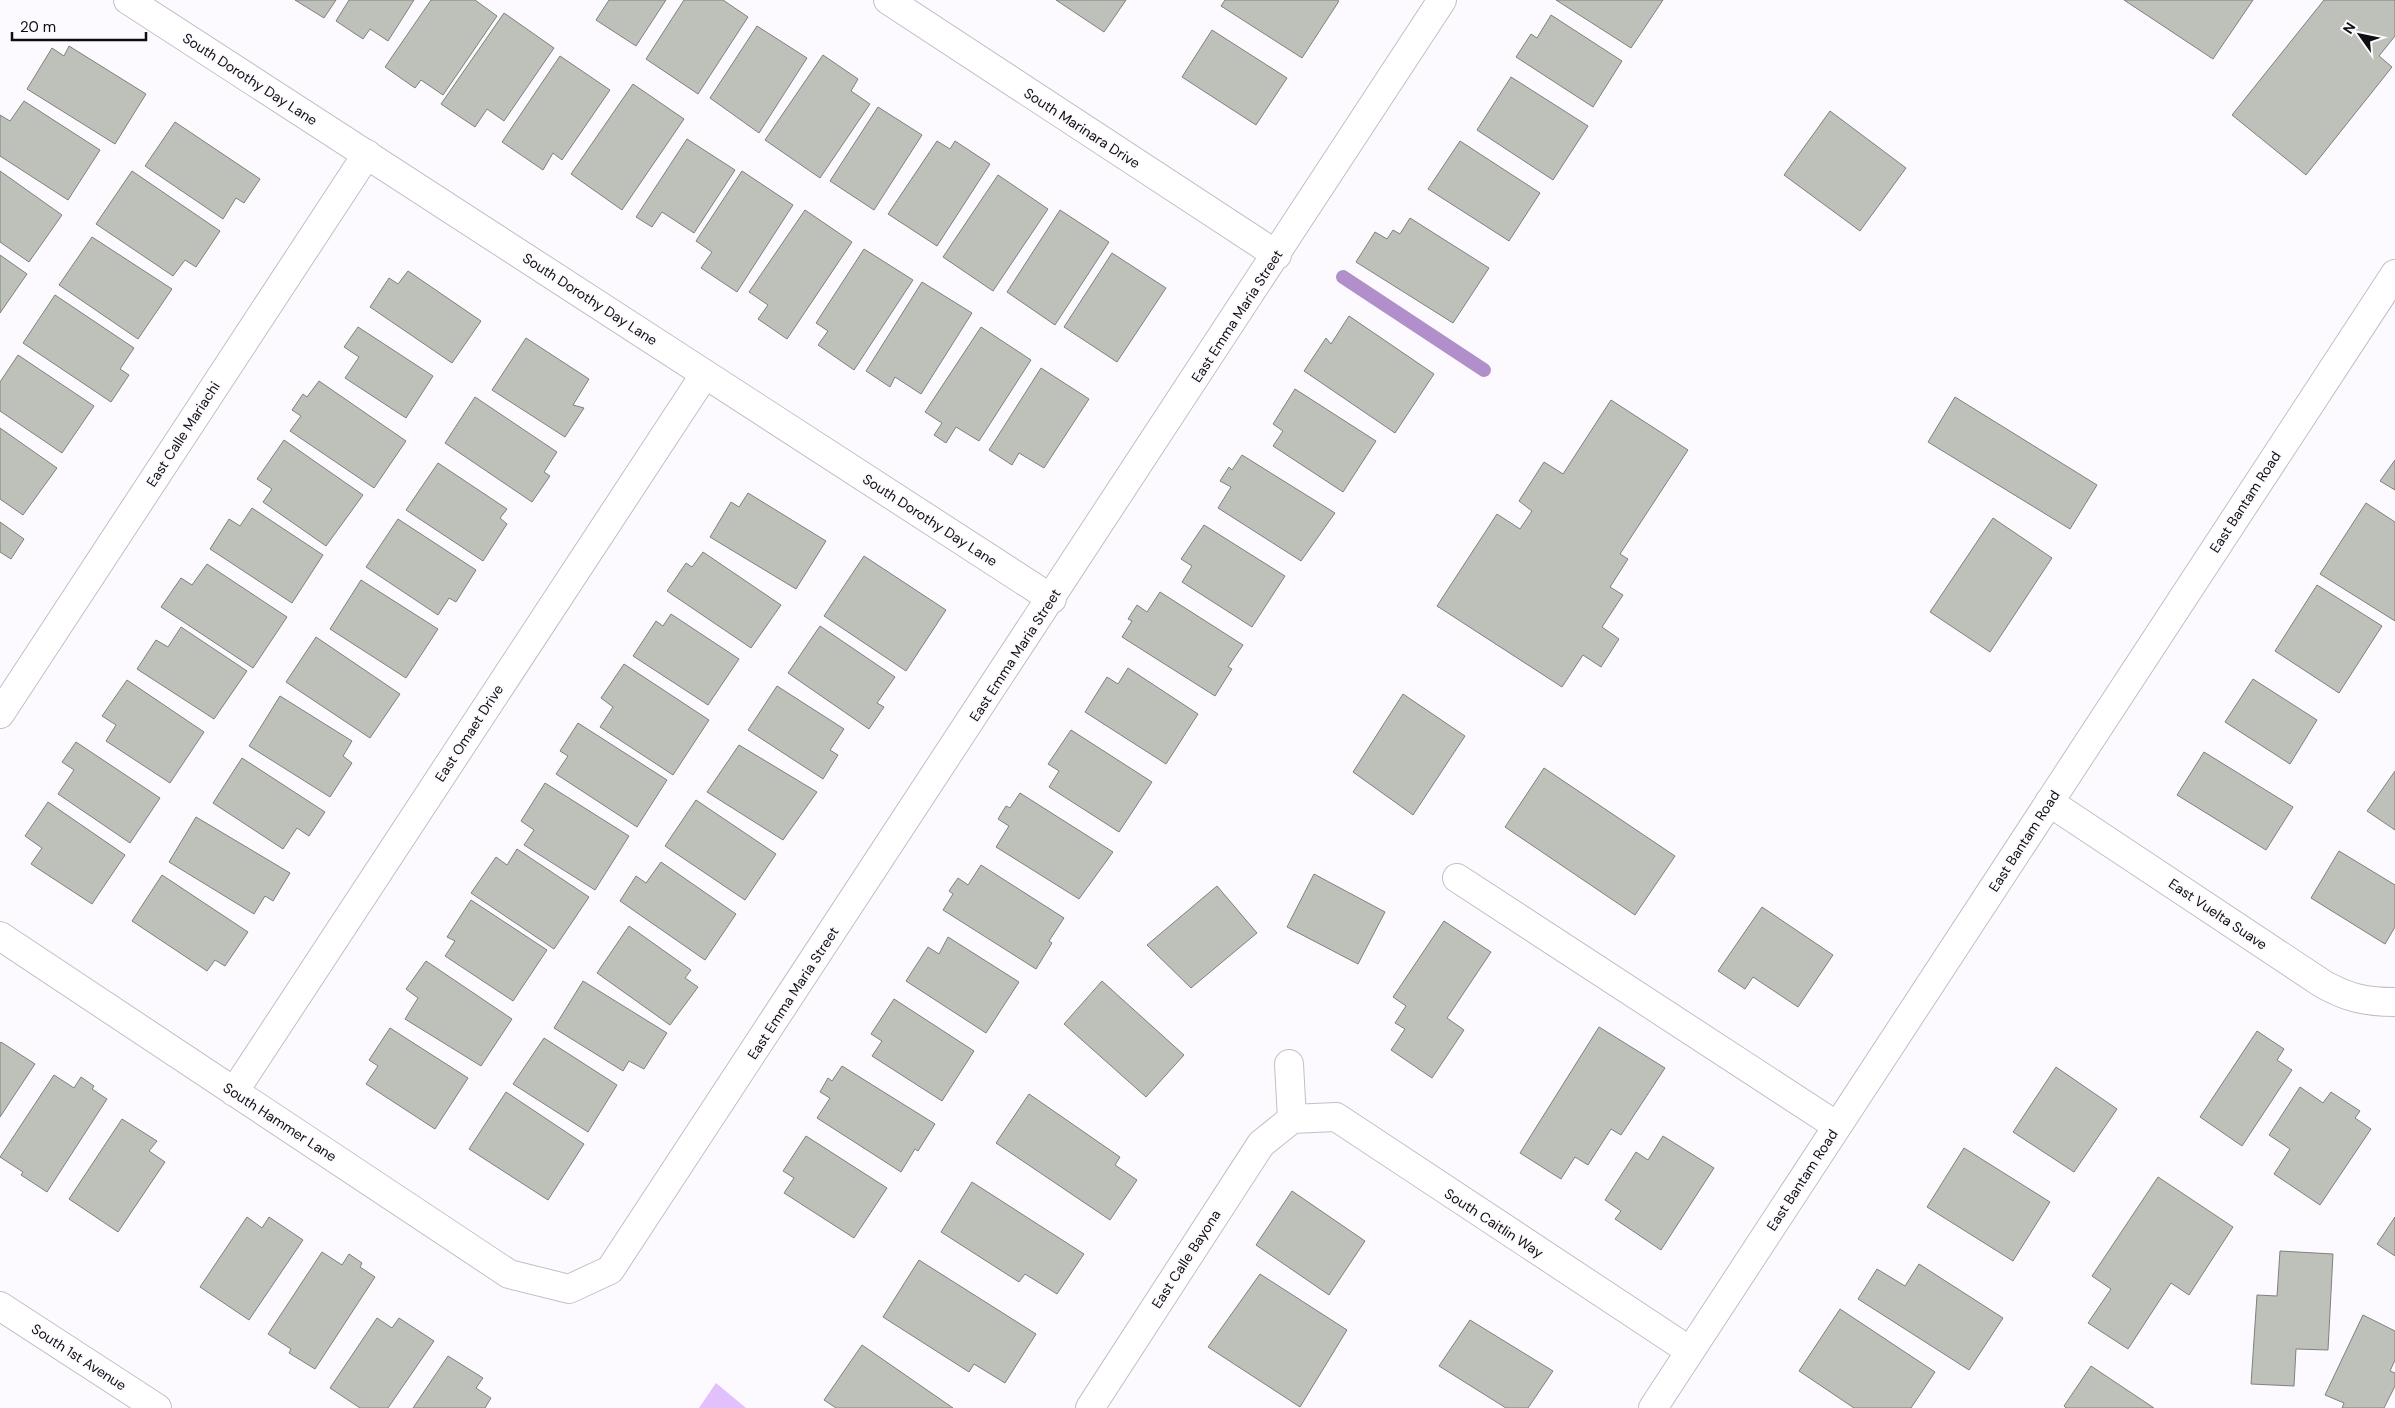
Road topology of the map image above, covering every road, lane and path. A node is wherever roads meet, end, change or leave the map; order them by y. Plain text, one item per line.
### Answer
1 (128, 0) edge
2 (1442, 0) edge
3 (890, 1) edge
4 (367, 154) junction
5 (1277, 255) junction
6 (2395, 274) edge
7 (705, 374) junction
8 (1052, 599) junction
9 (0, 714) edge
10 (2049, 802) junction
11 (1457, 878) dead end
12 (0, 936) edge
13 (2395, 1002) edge
14 (1290, 1064) dead end
15 (234, 1092) junction
16 (1292, 1119) junction
17 (1837, 1126) junction
18 (569, 1289) joint
19 (0, 1306) edge
20 (1690, 1352) junction
21 (158, 1408) edge
22 (1090, 1408) edge
23 (1653, 1408) edge

1 - 4 street, South Dorothy Day Lane
2 - 5 street, East Emma Maria Street
3 - 5 street, South Marinara Drive
4 - 7 street, South Dorothy Day Lane
4 - 9 street, East Calle Mariachi
5 - 8 street, East Emma Maria Street
6 - 10 street, East Bantam Road
7 - 8 street, South Dorothy Day Lane
7 - 15 street, East Omaet Drive
8 - 18 street, East Emma Maria Street
10 - 13 street, East Vuelta Suave
10 - 17 street, East Bantam Road
11 - 17 street
12 - 15 street, South Hammer Lane
14 - 16 street
15 - 18 street, South Hammer Lane
16 - 20 street, South Caitlin Way
16 - 22 street, East Calle Bayona
17 - 20 street, East Bantam Road
19 - 21 street, South 1st Avenue
20 - 23 street, East Bantam Road

